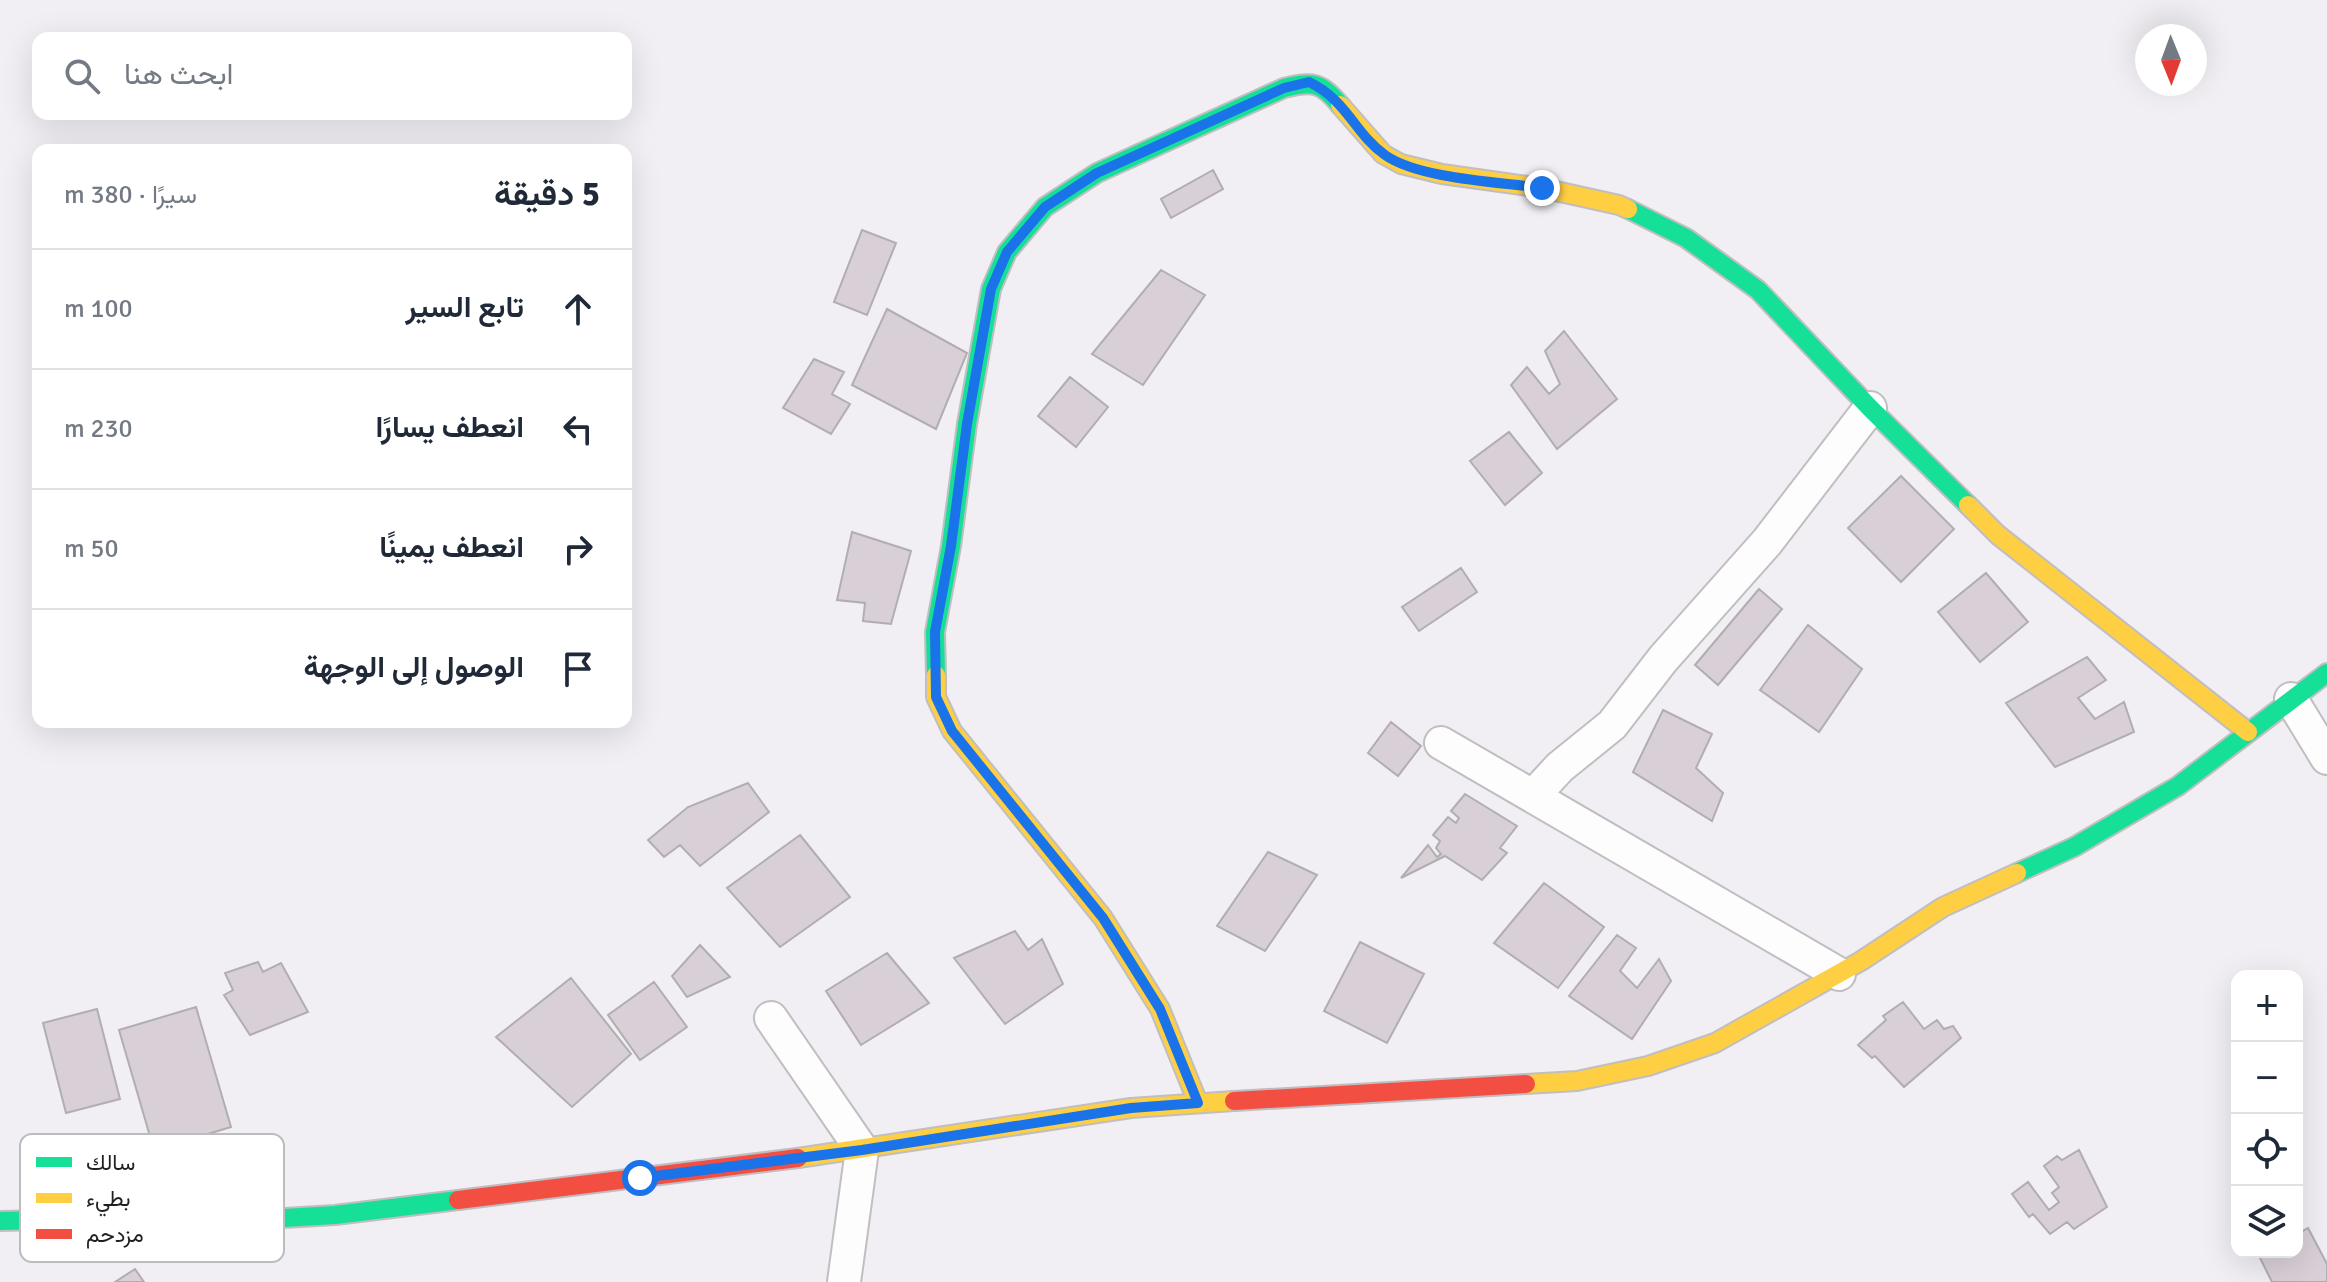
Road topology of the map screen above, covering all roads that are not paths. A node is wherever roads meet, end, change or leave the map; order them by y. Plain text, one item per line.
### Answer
1 (1870, 408) junction
2 (2327, 673) edge
3 (2291, 699) junction
4 (2248, 732) junction
5 (1441, 743) dead end
6 (2327, 758) edge
7 (1533, 796) junction
8 (1839, 974) junction
9 (771, 1018) dead end
10 (1198, 1103) junction
11 (862, 1150) junction
12 (284, 1218) edge
13 (0, 1221) edge
14 (20, 1221) edge
15 (844, 1282) edge

1 - 4 street
1 - 7 street
1 - 10 street
2 - 3 street
3 - 4 street
3 - 6 street
4 - 8 street
5 - 7 street
7 - 8 street
8 - 10 street
9 - 11 street
10 - 11 street
11 - 12 street
11 - 15 street
13 - 14 street

